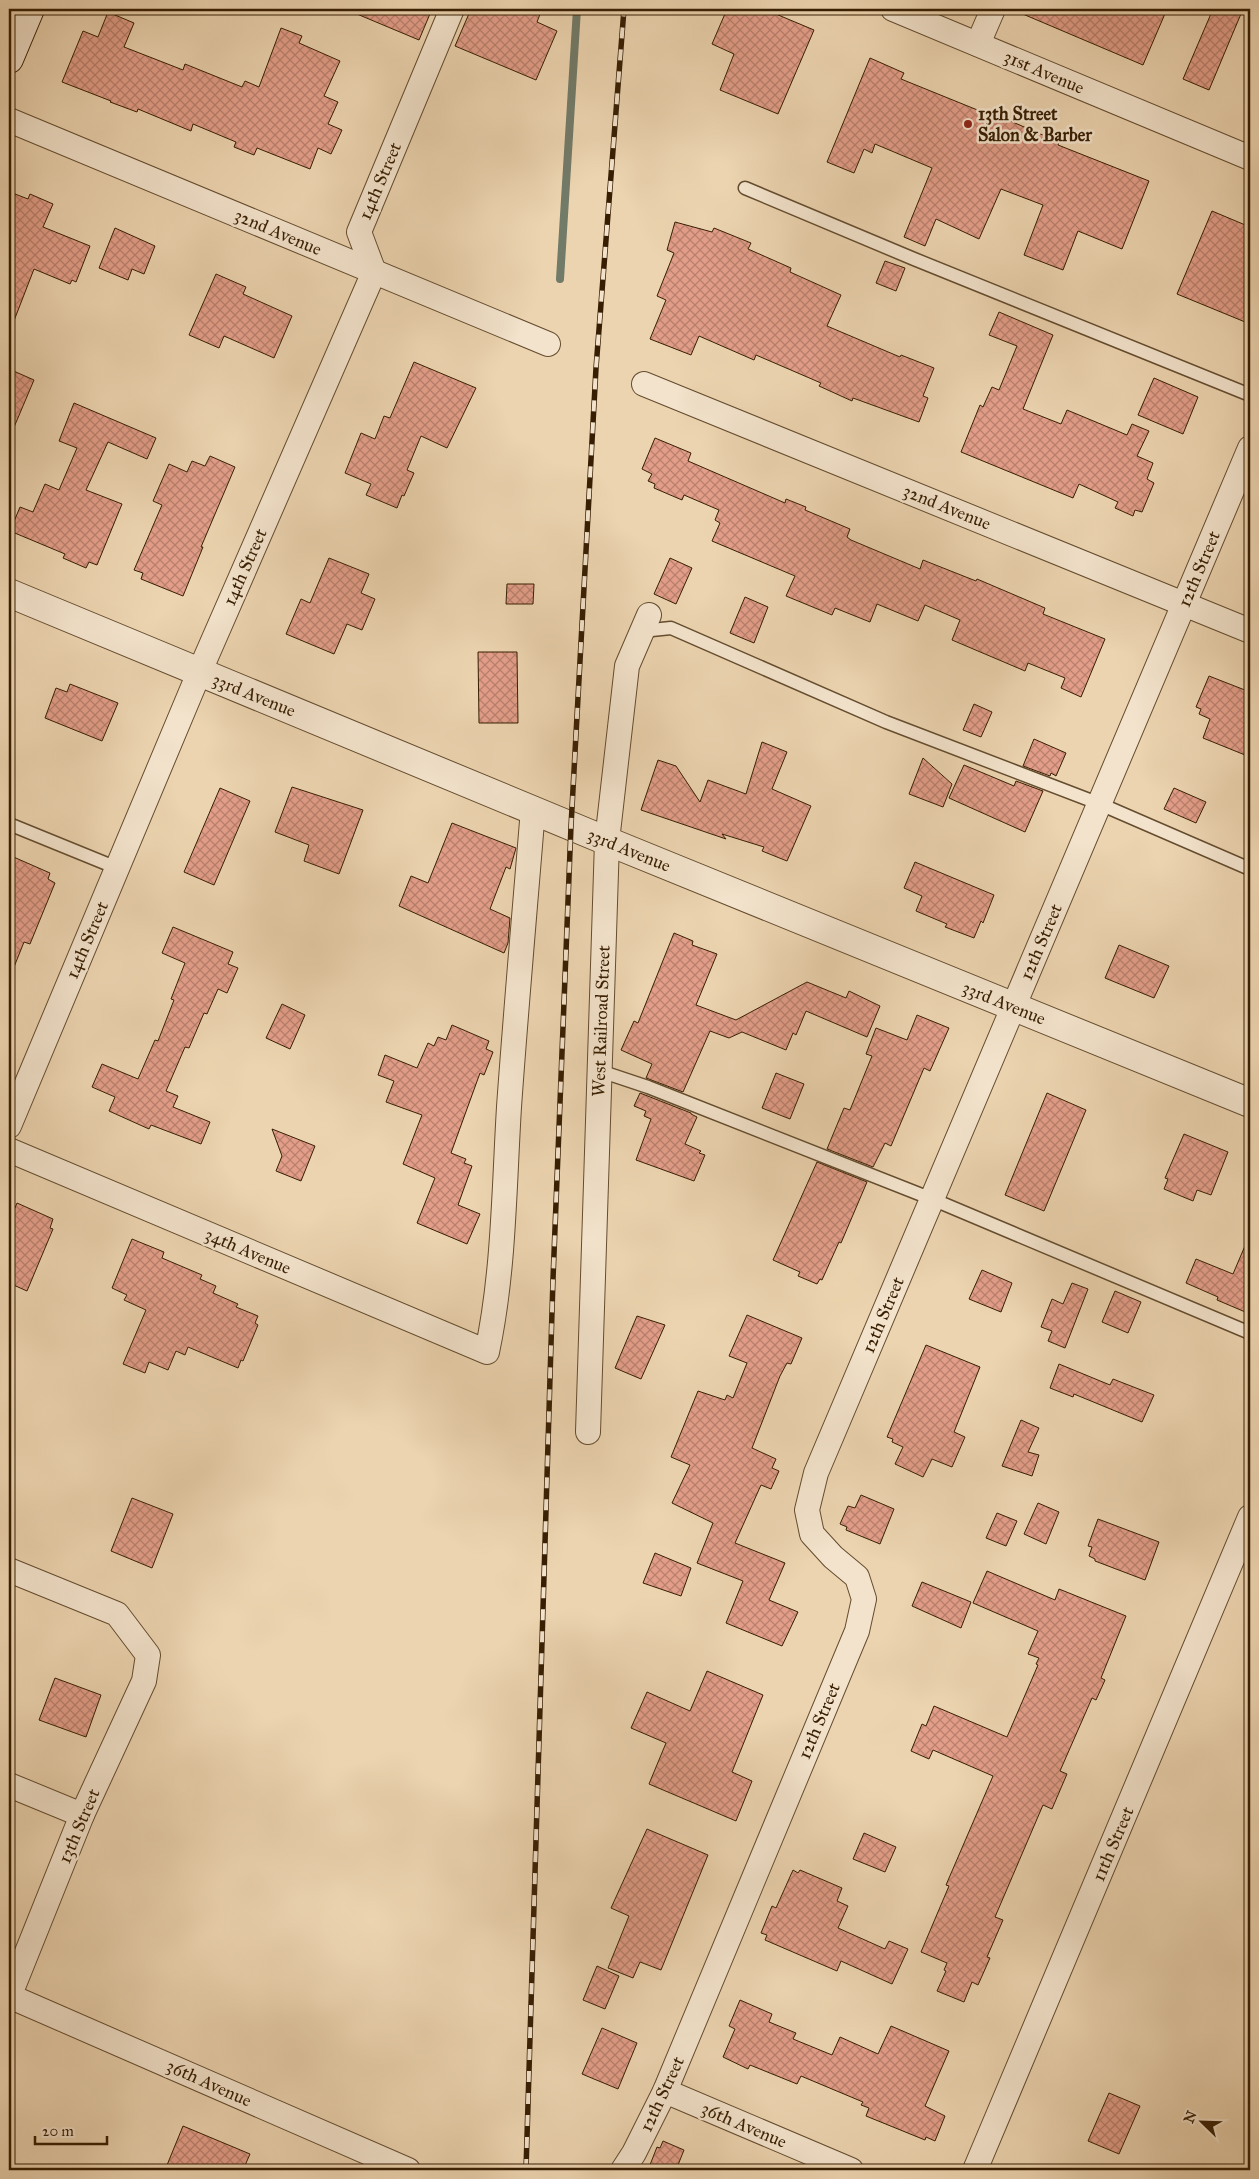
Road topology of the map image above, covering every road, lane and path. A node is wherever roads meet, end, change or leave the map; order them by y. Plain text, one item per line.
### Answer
1 (30, 9) edge
2 (452, 9) edge
3 (893, 9) edge
4 (993, 9) edge
5 (927, 15) edge
6 (978, 44) junction
7 (9, 59) edge
8 (9, 120) edge
9 (1250, 158) edge
10 (745, 188) dead end
11 (374, 272) junction
12 (548, 344) dead end
13 (644, 384) dead end
14 (1250, 395) edge
15 (1250, 448) edge
16 (9, 593) edge
17 (1184, 604) junction
18 (645, 623) joint
19 (1250, 631) edge
20 (199, 672) junction
21 (1100, 804) junction
22 (533, 809) junction
23 (9, 824) edge
24 (607, 841) junction
25 (117, 868) junction
26 (1250, 869) edge
27 (1013, 1007) junction
28 (600, 1071) junction
29 (1250, 1103) edge
30 (9, 1126) edge
31 (9, 1150) edge
32 (932, 1199) junction
33 (1250, 1334) edge
34 (588, 1432) dead end
35 (1250, 1517) edge
36 (9, 1570) edge
37 (9, 1785) edge
38 (82, 1815) junction
39 (9, 1996) edge
40 (665, 2091) junction
41 (408, 2170) edge
42 (623, 2170) edge
43 (851, 2170) edge
44 (975, 2170) edge

1 - 7 street
2 - 11 street, 14th Street
3 - 5 street, 31st Avenue
4 - 6 street
5 - 6 street, 31st Avenue
6 - 9 street, 31st Avenue
8 - 11 street, 32nd Avenue
10 - 14 lane
11 - 12 street, 32nd Avenue
11 - 20 street, 14th Street
13 - 17 street, 32nd Avenue
15 - 17 street, 12th Street
16 - 20 street, 33rd Avenue
17 - 19 street, 32nd Avenue
17 - 21 street, 12th Street
18 - 21 lane
18 - 24 street, West Railroad Street
20 - 22 street, 33rd Avenue
20 - 25 street, 14th Street
21 - 26 lane
21 - 27 street, 12th Street
22 - 24 street, 33rd Avenue
22 - 31 street, 34th Avenue
23 - 25 lane
24 - 27 street, 33rd Avenue
24 - 28 street, West Railroad Street
25 - 30 street, 14th Street
27 - 29 street, 33rd Avenue
27 - 32 street, 12th Street
28 - 32 lane
28 - 34 street, West Railroad Street
32 - 33 lane
32 - 40 street, 12th Street
35 - 44 street, 11th Street
36 - 38 street, 13th Street
37 - 38 street
38 - 39 street, 13th Street
39 - 41 street, 36th Avenue
40 - 42 street, 12th Street
40 - 43 street, 36th Avenue

